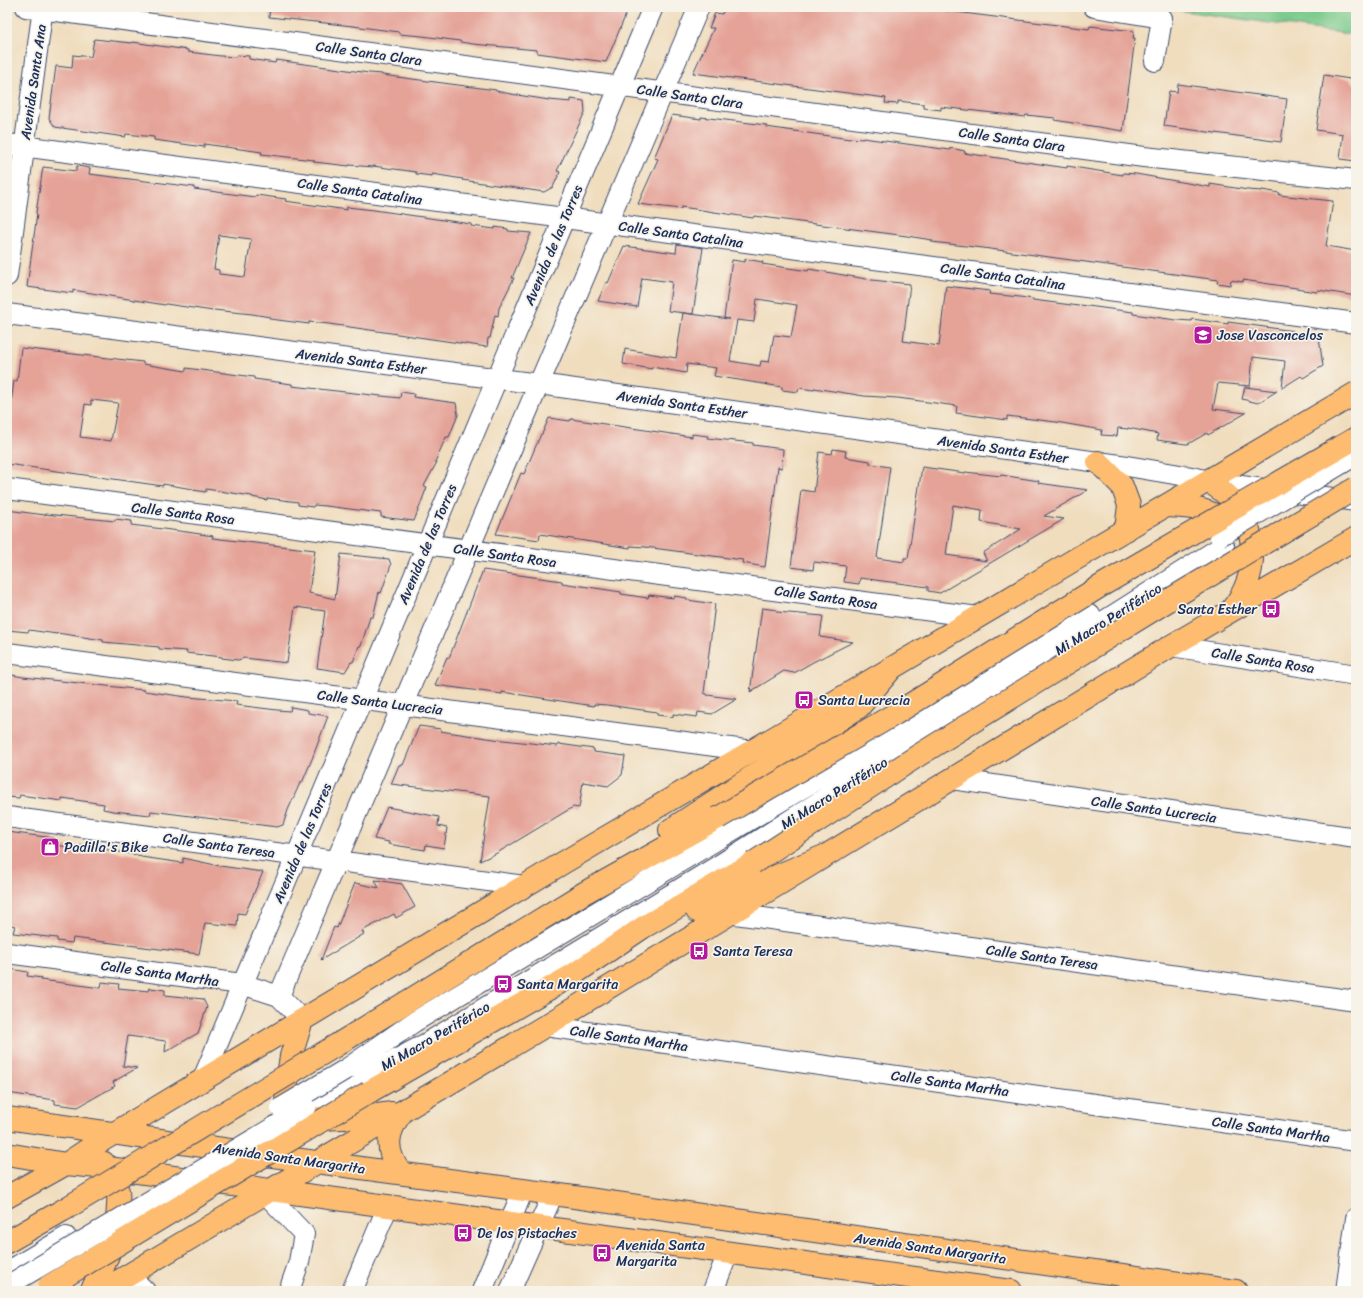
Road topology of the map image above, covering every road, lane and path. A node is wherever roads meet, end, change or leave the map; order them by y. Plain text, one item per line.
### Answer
1 (653, 7) edge
2 (699, 7) edge
3 (1094, 7) edge
4 (37, 8) edge
5 (1155, 61) dead end
6 (620, 87) junction
7 (662, 93) junction
8 (16, 145) edge
9 (1356, 180) edge
10 (564, 218) junction
11 (606, 224) junction
12 (7, 276) edge
13 (7, 314) edge
14 (1356, 323) edge
15 (497, 378) junction
16 (539, 384) junction
17 (1356, 394) edge
18 (1356, 438) edge
19 (1356, 455) edge
20 (1098, 462) junction
21 (1356, 466) edge
22 (1208, 481) junction
23 (1356, 488) edge
24 (7, 489) edge
25 (1356, 501) edge
26 (1165, 506) junction
27 (1126, 530) junction
28 (1356, 538) edge
29 (1222, 541) junction
30 (427, 545) junction
31 (468, 550) junction
32 (1252, 569) junction
33 (1230, 611) junction
34 (978, 617) junction
35 (1171, 646) junction
36 (7, 653) edge
37 (892, 668) junction
38 (1356, 675) edge
39 (362, 700) junction
40 (403, 705) junction
41 (753, 751) junction
42 (952, 779) junction
43 (7, 817) edge
44 (1356, 838) edge
45 (296, 856) junction
46 (824, 856) junction
47 (337, 861) junction
48 (618, 874) junction
49 (525, 886) junction
50 (728, 913) junction
51 (7, 953) edge
52 (571, 976) junction
53 (242, 984) junction
54 (279, 996) junction
55 (1356, 1001) edge
56 (302, 1020) junction
57 (544, 1026) junction
58 (202, 1081) junction
59 (286, 1089) junction
60 (403, 1111) junction
61 (7, 1118) edge
62 (62, 1125) junction
63 (115, 1133) junction
64 (1356, 1141) edge
65 (93, 1146) junction
66 (7, 1154) edge
67 (304, 1164) junction
68 (60, 1167) junction
69 (108, 1168) junction
70 (401, 1173) junction
71 (523, 1190) junction
72 (267, 1192) junction
73 (553, 1194) junction
74 (7, 1197) edge
75 (331, 1198) junction
76 (388, 1206) junction
77 (1356, 1218) edge
78 (509, 1223) junction
79 (538, 1227) junction
80 (114, 1234) junction
81 (7, 1242) edge
82 (728, 1253) junction
83 (7, 1272) edge
84 (129, 1275) junction
85 (7, 1286) edge
86 (940, 1286) edge
87 (45, 1289) edge
88 (714, 1289) edge
89 (91, 1291) edge
90 (102, 1291) edge
91 (144, 1291) edge
92 (289, 1291) edge
93 (352, 1291) edge
94 (482, 1291) edge
95 (510, 1291) edge
96 (1011, 1291) edge
97 (1236, 1291) edge
98 (1346, 1291) edge

1 - 6 street, Avenida de las Torres
2 - 7 street
3 - 5 street
4 - 6 street, Calle Santa Clara
4 - 8 street, Avenida Santa Ana
6 - 7 street, Calle Santa Clara
6 - 10 street, Avenida de las Torres
7 - 9 street, Calle Santa Clara
7 - 11 street
8 - 10 street, Calle Santa Catalina
8 - 12 street, Avenida Santa Ana
10 - 11 street, Calle Santa Catalina
10 - 15 street, Avenida de las Torres
11 - 14 street, Calle Santa Catalina
11 - 16 street
13 - 15 street, Avenida Santa Esther
15 - 16 street, Avenida Santa Esther
15 - 30 street, Avenida de las Torres
16 - 20 street, Avenida Santa Esther
16 - 31 street
17 - 22 main road
18 - 48 main road, bridge
19 - 29 street, Mi Macro Periférico, bridge
20 - 22 street, Avenida Santa Esther
20 - 27 main road
21 - 29 street, Mi Macro Periférico
22 - 25 street, Avenida Santa Esther
22 - 26 main road
22 - 32 main road
23 - 52 main road, bridge
24 - 30 street, Calle Santa Rosa
26 - 27 main road
26 - 32 main road
27 - 34 main road
28 - 33 main road
29 - 83 street, Mi Macro Periférico, bridge
29 - 85 street, Mi Macro Periférico, bridge
30 - 31 street, Calle Santa Rosa
30 - 39 street, Avenida de las Torres
31 - 34 street, Calle Santa Rosa
31 - 40 street
32 - 33 main road
33 - 35 main road
34 - 37 main road
35 - 38 street, Calle Santa Rosa
35 - 42 main road
36 - 39 street, Calle Santa Lucrecia
37 - 41 main road
37 - 48 main road
39 - 40 street, Calle Santa Lucrecia
39 - 45 street, Avenida de las Torres
40 - 41 street, Calle Santa Lucrecia
40 - 47 street
41 - 49 main road
42 - 44 street, Calle Santa Lucrecia
42 - 46 main road
43 - 45 street, Calle Santa Teresa
45 - 47 street, Calle Santa Teresa
45 - 53 street, Avenida de las Torres
46 - 50 main road
46 - 52 main road
47 - 49 street, Calle Santa Teresa
47 - 54 street
48 - 81 main road, bridge
49 - 56 main road
50 - 55 street, Calle Santa Teresa
50 - 57 main road
51 - 53 street, Calle Santa Martha
52 - 87 main road, bridge
53 - 54 street, Calle Santa Martha
53 - 58 street, Avenida de las Torres
54 - 56 street, Calle Santa Martha
56 - 58 main road
56 - 59 main road
57 - 60 main road
57 - 64 street, Calle Santa Martha
58 - 63 main road
59 - 60 main road
59 - 67 main road
60 - 67 main road
60 - 70 main road
61 - 62 main road, Avenida Santa Margarita
62 - 63 main road, Avenida Santa Margarita
62 - 65 main road
63 - 65 main road
63 - 67 main road, Avenida Santa Margarita
65 - 68 main road
65 - 69 main road
66 - 68 main road
67 - 70 main road, Avenida Santa Margarita
67 - 72 main road
67 - 75 main road
68 - 69 main road
68 - 74 main road
68 - 80 main road
69 - 72 main road
69 - 80 main road
70 - 71 main road, Avenida Santa Margarita
71 - 73 main road, Avenida Santa Margarita
71 - 78 street
72 - 75 main road
72 - 84 main road
72 - 92 street
73 - 79 street
73 - 97 main road, Avenida Santa Margarita
75 - 76 main road
76 - 78 main road
76 - 93 street
77 - 98 street
78 - 79 main road
78 - 94 street
79 - 82 main road
79 - 95 street
80 - 89 main road
82 - 86 main road
82 - 88 street
84 - 90 main road
84 - 91 street
86 - 96 main road

